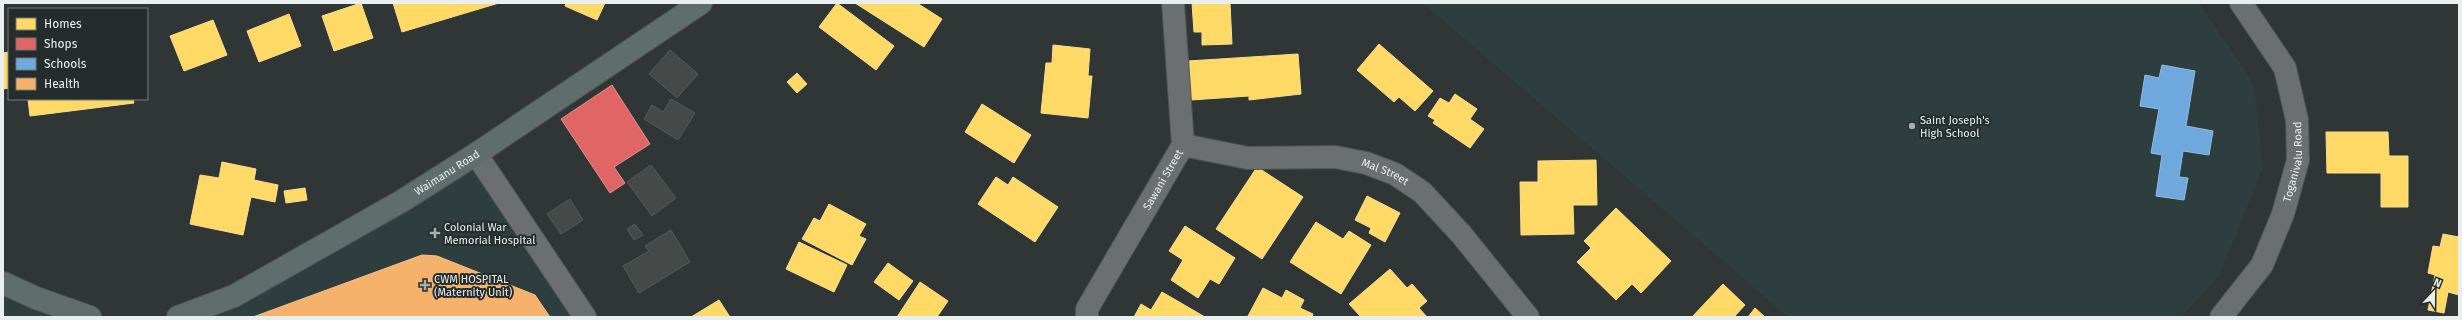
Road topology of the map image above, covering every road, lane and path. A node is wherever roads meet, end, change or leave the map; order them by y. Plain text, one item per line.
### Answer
1 (700, 3) edge
2 (1173, 3) edge
3 (2241, 3) edge
4 (1183, 145) junction
5 (476, 154) junction
6 (3, 283) edge
7 (90, 317) edge
8 (178, 317) edge
9 (585, 317) edge
10 (1087, 317) edge
11 (1528, 317) edge
12 (2220, 317) edge

1 - 5 main road, Waimanu Road
2 - 4 street, Sawani Street
3 - 12 street, Toganivalu Road
4 - 10 street, Sawani Street
4 - 11 street, Mal Street
5 - 8 main road, Waimanu Road
5 - 9 street
6 - 7 main road

